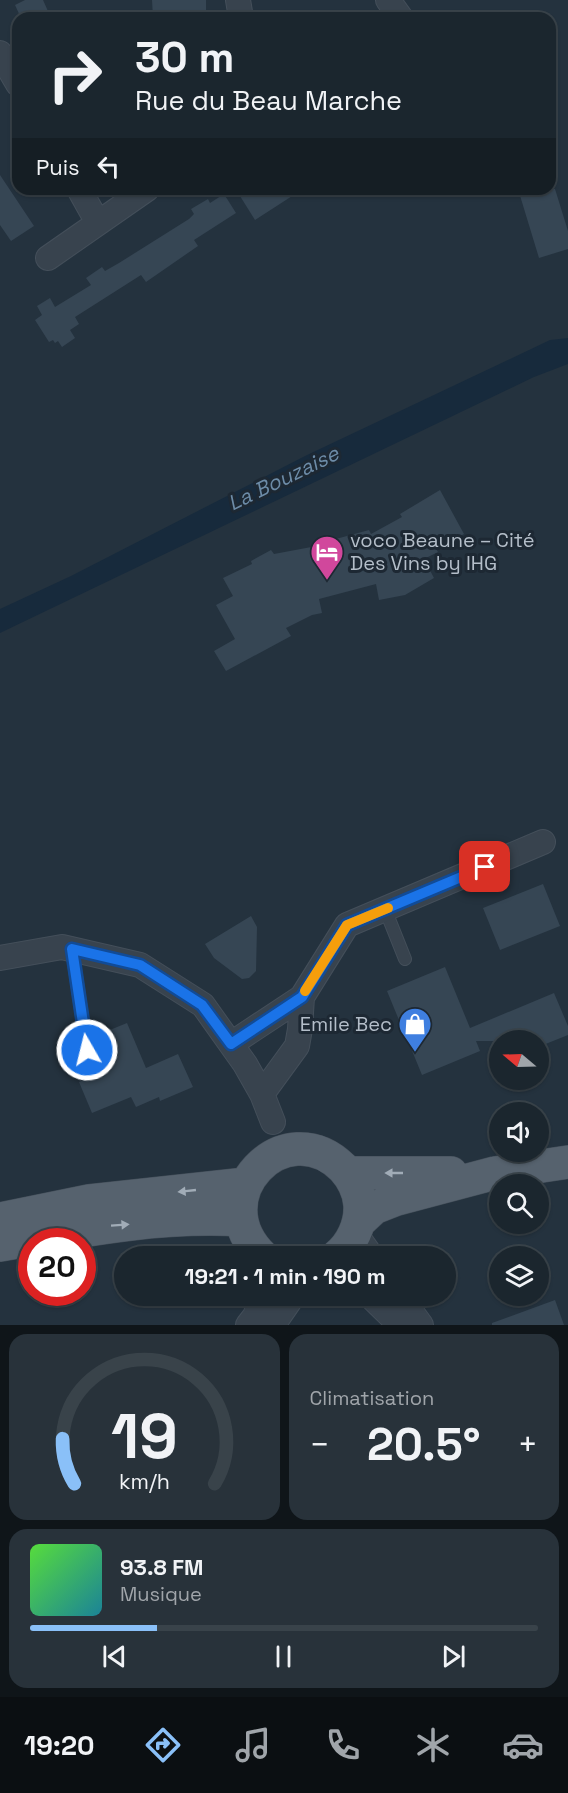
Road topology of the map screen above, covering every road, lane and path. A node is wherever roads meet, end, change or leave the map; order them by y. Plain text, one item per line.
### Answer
1 (387, 0) edge
2 (396, 12) edge
3 (0, 53) edge
4 (12, 74) edge
5 (82, 195) edge
6 (138, 195) edge
7 (98, 223) junction
8 (48, 258) dead end
9 (543, 842) dead end
10 (385, 909) junction
11 (72, 949) junction
12 (0, 958) edge
13 (405, 959) dead end
14 (302, 997) junction
15 (231, 1044) junction
16 (87, 1050) dead end
17 (262, 1094) junction
18 (273, 1122) junction
19 (305, 1150) junction
20 (568, 1162) edge
21 (348, 1173) junction
22 (495, 1173) junction
23 (254, 1174) junction
24 (0, 1219) edge
25 (241, 1221) junction
26 (355, 1242) edge
27 (0, 1245) edge
28 (254, 1246) edge
29 (258, 1306) edge
30 (286, 1306) edge
31 (380, 1306) edge
32 (407, 1306) edge
33 (248, 1325) edge
34 (273, 1325) edge
35 (400, 1325) edge
36 (421, 1325) edge

1 - 2 street
3 - 4 street
5 - 7 street
6 - 7 street
7 - 8 street
9 - 10 street
10 - 13 lane
10 - 14 street
11 - 12 street
11 - 15 street
11 - 16 lane
14 - 15 street
14 - 17 street
15 - 17 street
17 - 18 street
18 - 19 street
18 - 23 street
19 - 21 main road
19 - 23 main road
20 - 22 main road
22 -> 21 main road
21 - 26 main road
22 - 26 main road
23 -> 24 main road
23 - 25 main road
27 -> 25 main road
25 - 28 main road
29 - 33 street
30 - 34 street
31 - 35 street
32 - 36 street

